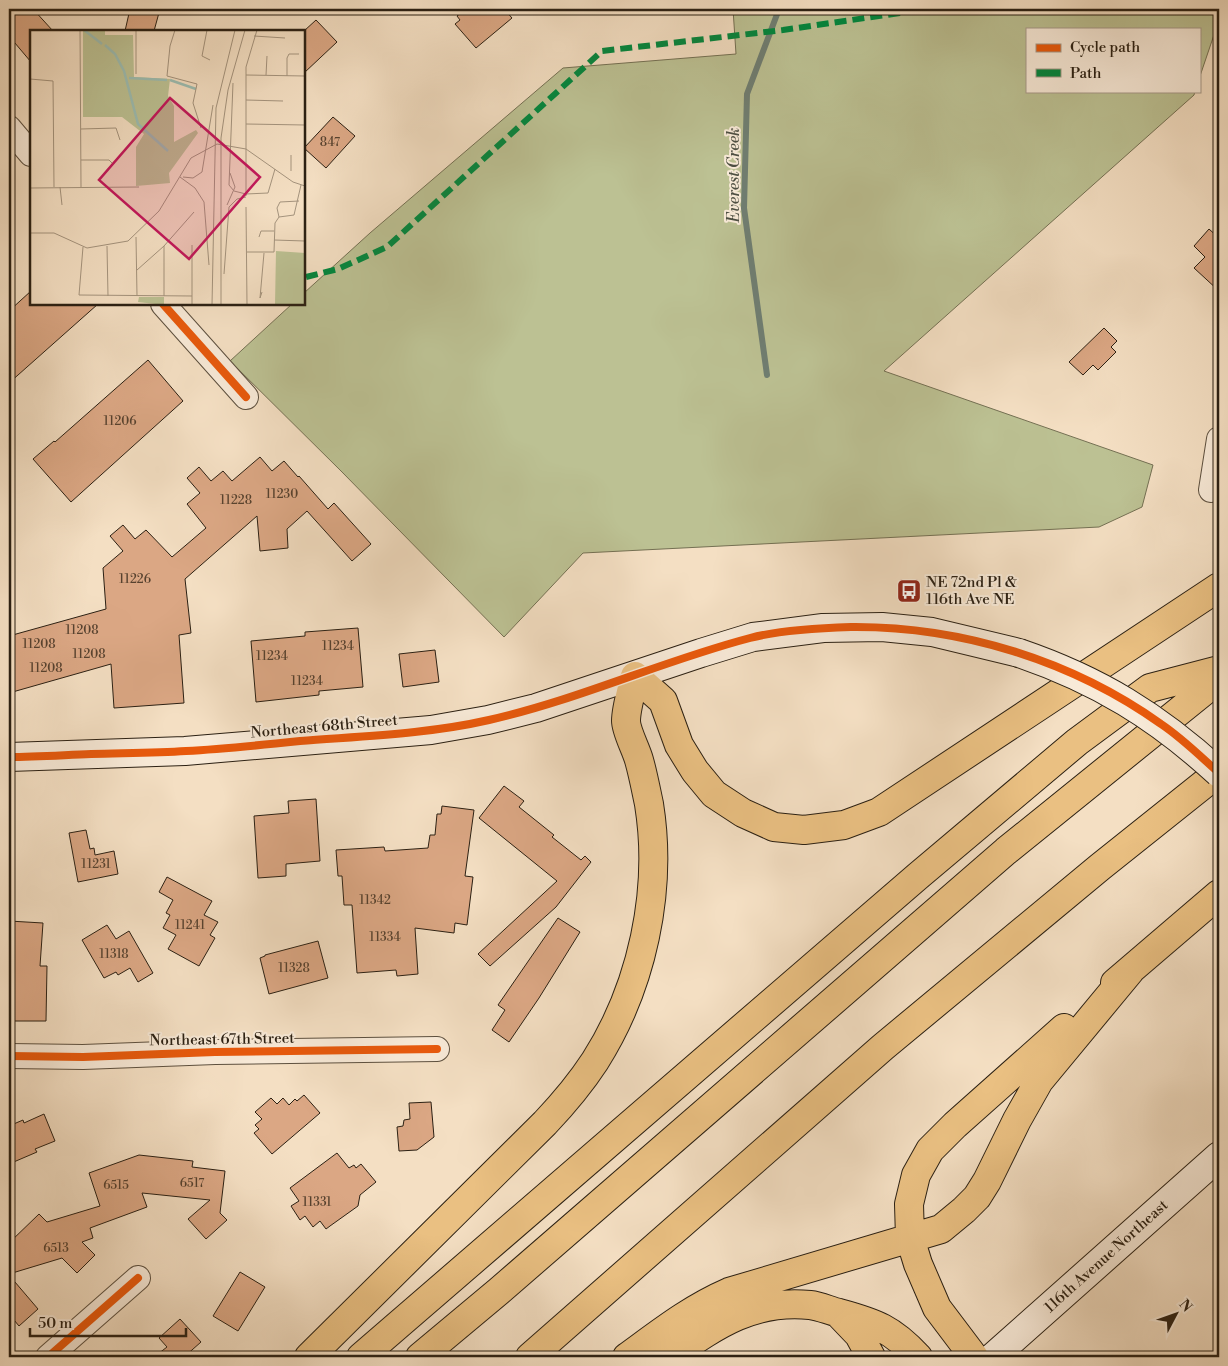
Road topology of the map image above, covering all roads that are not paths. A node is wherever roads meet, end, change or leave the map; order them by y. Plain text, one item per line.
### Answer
1 (9, 128) edge
2 (30, 153) edge
3 (164, 305) edge
4 (246, 397) dead end
5 (1219, 438) edge
6 (1211, 490) dead end
7 (1219, 587) edge
8 (1219, 670) edge
9 (635, 676) junction
10 (1219, 679) edge
11 (9, 757) edge
12 (1219, 772) edge
13 (1219, 894) edge
14 (1130, 971) junction
15 (437, 1049) dead end
16 (9, 1056) edge
17 (1219, 1156) edge
18 (910, 1238) junction
19 (138, 1278) dead end
20 (838, 1313) junction
21 (48, 1357) edge
22 (309, 1357) edge
23 (361, 1357) edge
24 (420, 1357) edge
25 (530, 1357) edge
26 (627, 1357) edge
27 (670, 1357) edge
28 (872, 1357) edge
29 (918, 1357) edge
30 (974, 1357) edge
31 (993, 1357) edge

1 - 2 street
3 - 4 street
5 - 6 street
7 - 9 highway
8 - 23 highway
9 - 11 main road, Northeast 68th Street
9 - 12 main road, Northeast 68th Street, bridge
9 - 22 highway
10 - 24 highway
12 - 25 highway
13 - 14 highway
14 - 18 highway
14 - 18 highway
15 - 16 street, Northeast 67th Street
17 - 31 main road, 116th Avenue Northeast
18 - 26 highway
18 - 30 highway
19 - 21 street
20 - 27 highway
20 - 28 highway
20 - 29 highway

